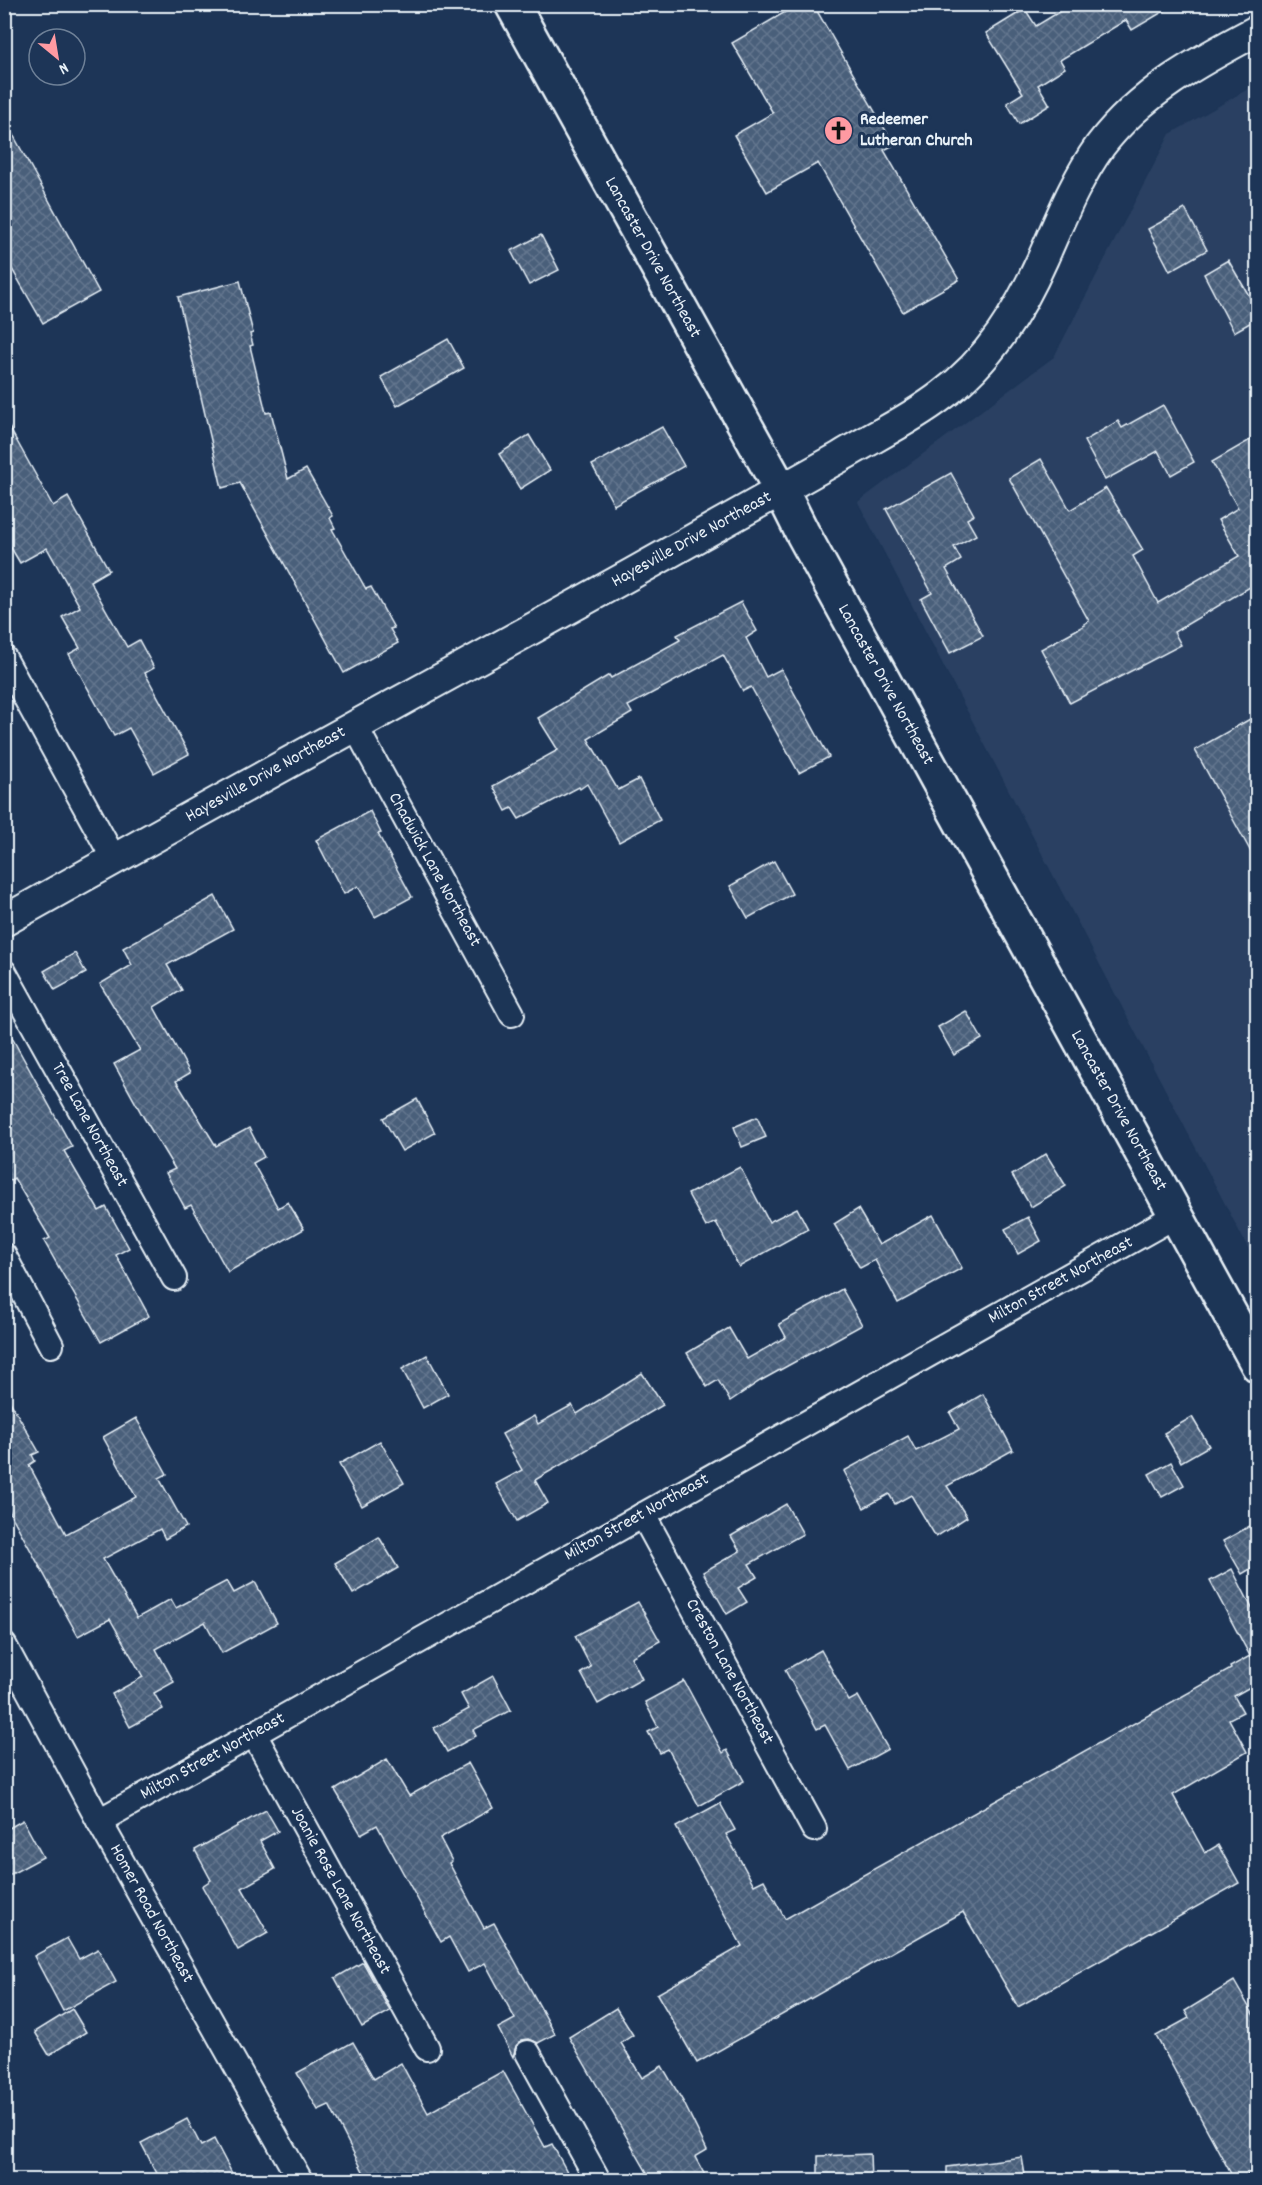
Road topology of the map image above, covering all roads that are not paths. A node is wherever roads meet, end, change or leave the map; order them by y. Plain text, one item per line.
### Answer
1 (512, 4) edge
2 (1257, 30) edge
3 (781, 490) junction
4 (4, 658) edge
5 (355, 726) junction
6 (114, 859) junction
7 (4, 921) edge
8 (4, 972) edge
9 (512, 1014) dead end
10 (1175, 1216) junction
11 (4, 1256) edge
12 (174, 1278) dead end
13 (51, 1345) dead end
14 (1257, 1365) edge
15 (643, 1515) junction
16 (4, 1645) edge
17 (254, 1734) junction
18 (99, 1821) junction
19 (814, 1829) dead end
20 (427, 2048) dead end
21 (528, 2053) dead end
22 (300, 2181) edge
23 (598, 2181) edge

1 - 3 main road, Lancaster Drive Northeast
2 - 3 street, Hayesville Drive Northeast
3 - 5 street, Hayesville Drive Northeast
3 - 10 main road, Lancaster Drive Northeast
4 - 6 street
5 - 6 street, Hayesville Drive Northeast
5 - 9 street, Chadwick Lane Northeast
6 - 7 street, Hayesville Drive Northeast
8 - 12 street, Tree Lane Northeast
10 - 14 main road, Lancaster Drive Northeast
10 - 15 street, Milton Street Northeast
11 - 13 street
15 - 17 street, Milton Street Northeast
15 - 19 street, Creston Lane Northeast
16 - 18 street, Homer Road Northeast
17 - 18 street, Milton Street Northeast
17 - 20 street, Joanie Rose Lane Northeast
18 - 22 street, Homer Road Northeast
21 - 23 street

